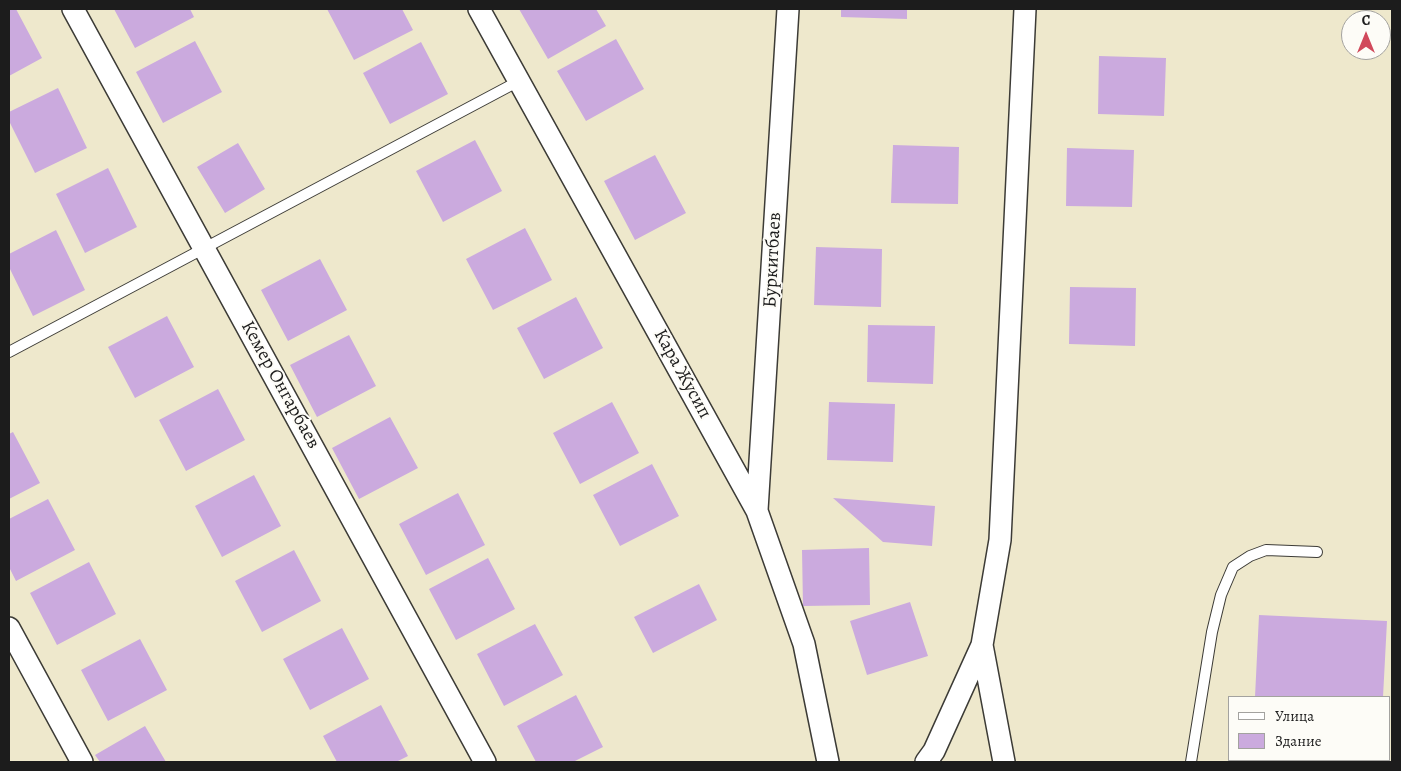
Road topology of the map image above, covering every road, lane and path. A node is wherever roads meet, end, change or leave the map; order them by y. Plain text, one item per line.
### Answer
1 (73, 9) edge
2 (479, 9) edge
3 (788, 9) edge
4 (1025, 9) edge
5 (519, 81) junction
6 (204, 247) junction
7 (9, 352) edge
8 (758, 511) junction
9 (1317, 552) dead end
10 (9, 628) edge
11 (982, 645) junction
12 (82, 762) edge
13 (485, 762) edge
14 (828, 762) edge
15 (926, 762) edge
16 (1004, 762) edge
17 (1191, 762) edge

1 - 6 street, Кемер Онгарбаев
2 - 5 street, Кара Жусип
3 - 8 street, Буркитбаев
4 - 11 street
5 - 6 lane
5 - 8 street, Кара Жусип
6 - 7 lane
6 - 13 street, Кемер Онгарбаев
8 - 14 street, Кара Жусип
9 - 17 lane
10 - 12 street
11 - 15 street
11 - 16 street

